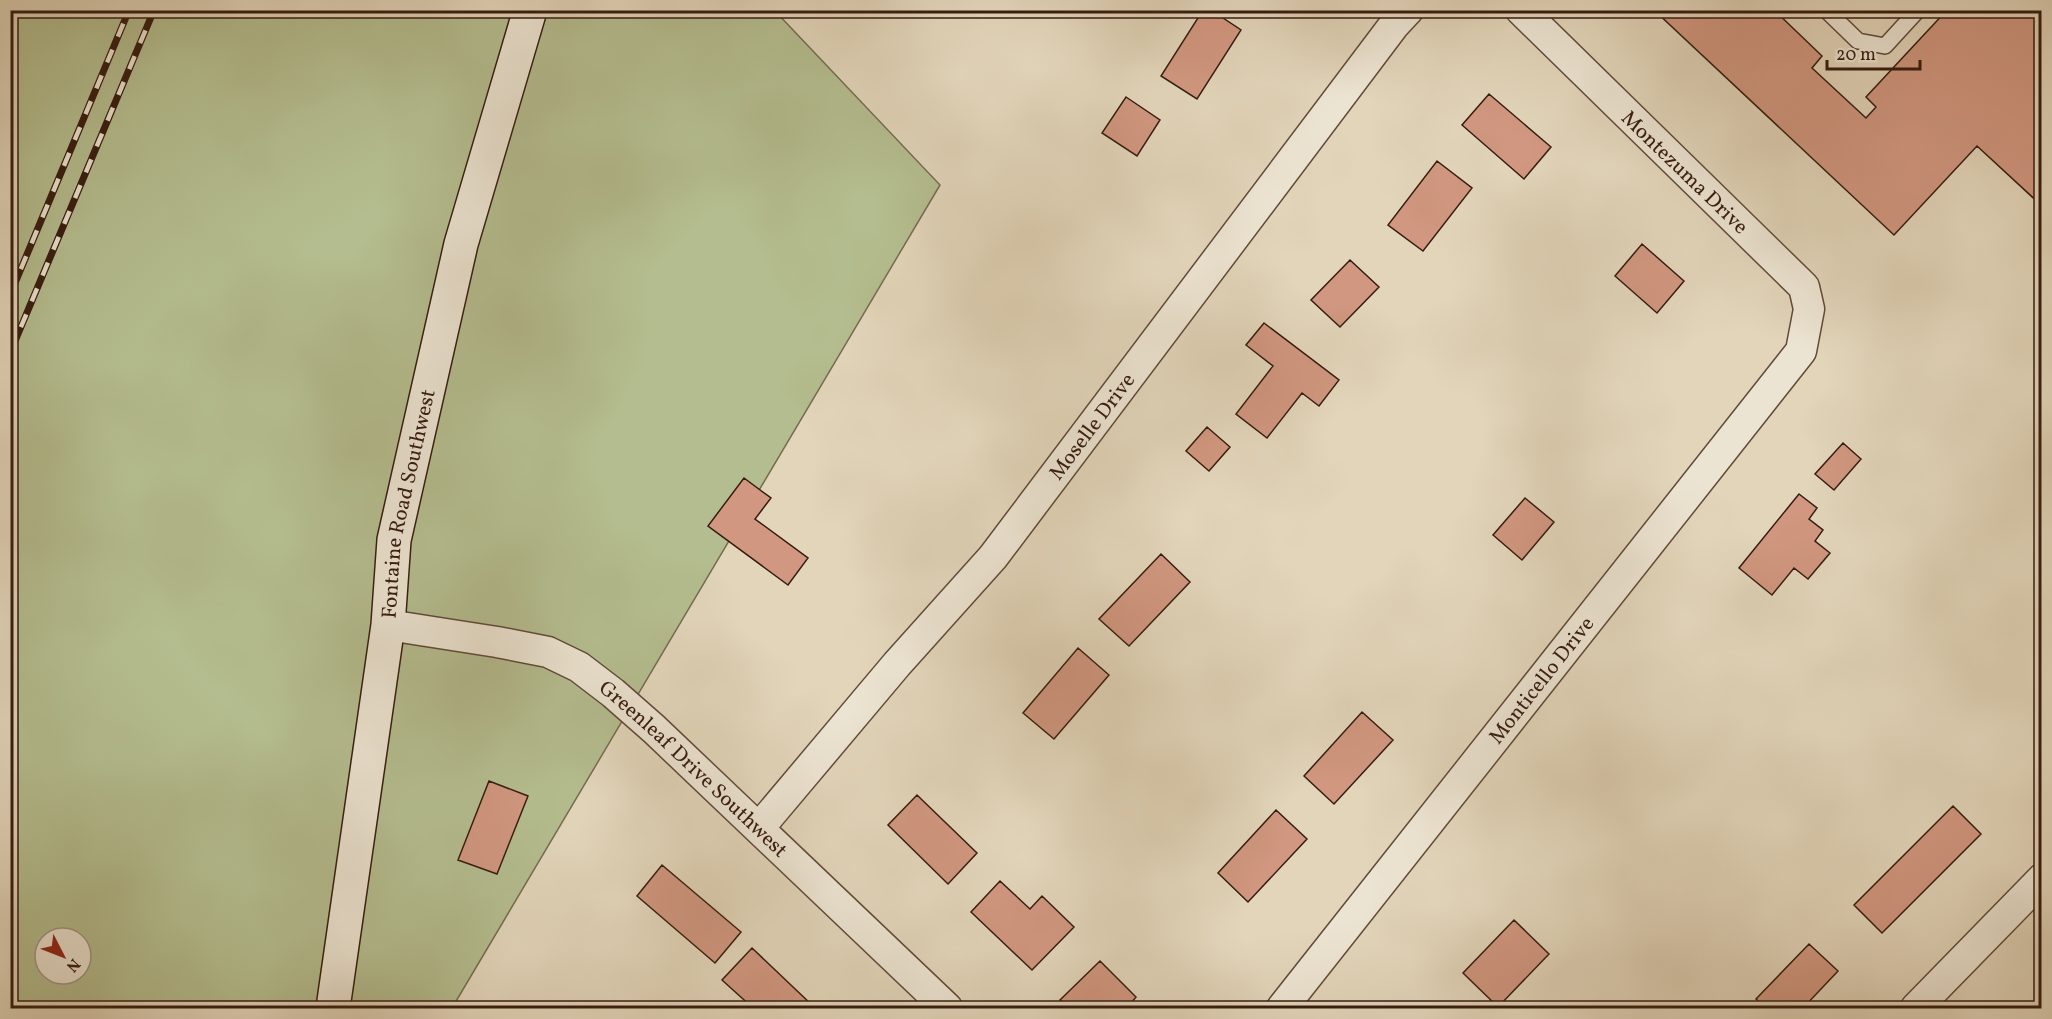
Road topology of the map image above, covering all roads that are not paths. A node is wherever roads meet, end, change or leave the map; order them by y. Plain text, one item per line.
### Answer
1 (530, 10) edge
2 (1408, 10) edge
3 (1521, 10) edge
4 (1826, 10) edge
5 (1918, 10) edge
6 (1801, 351) joint
7 (387, 624) junction
8 (759, 828) junction
9 (2042, 879) edge
10 (333, 1008) edge
11 (947, 1008) edge
12 (1282, 1008) edge
13 (1917, 1008) edge

1 - 7 main road, Fontaine Road Southwest
2 - 8 street, Moselle Drive
3 - 6 street, Montezuma Drive
4 - 5 lane
6 - 12 street, Monticello Drive
7 - 8 street, Greenleaf Drive Southwest
7 - 10 main road, Fontaine Road Southwest
8 - 11 street, Greenleaf Drive Southwest
9 - 13 street

